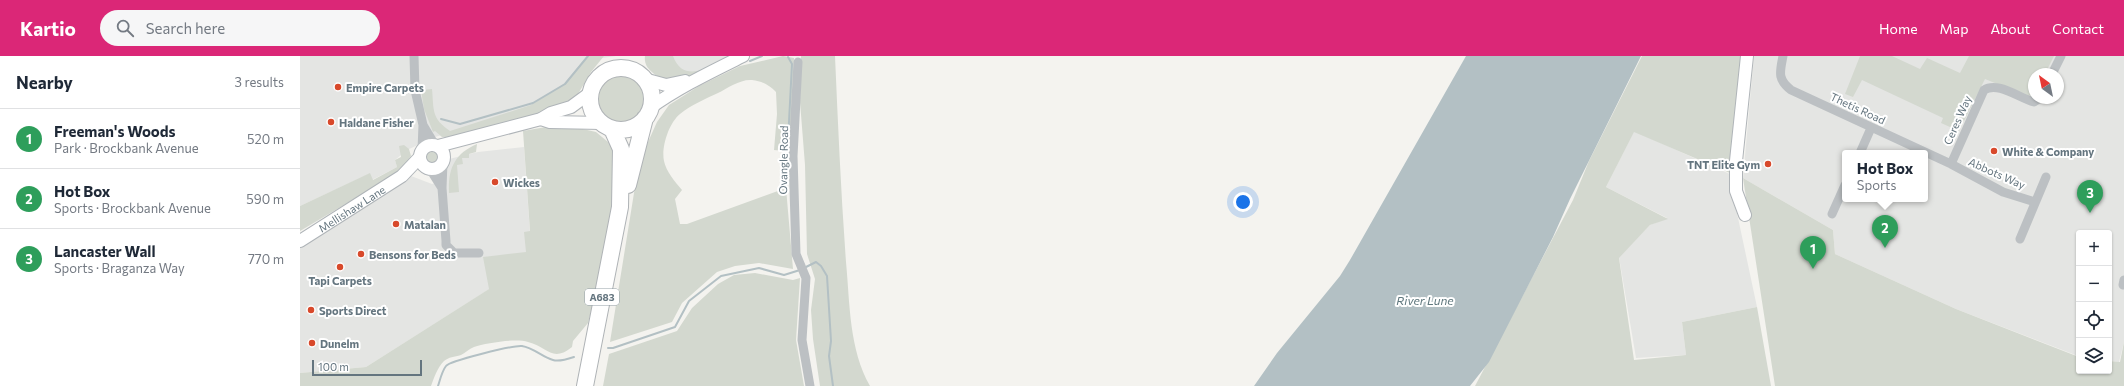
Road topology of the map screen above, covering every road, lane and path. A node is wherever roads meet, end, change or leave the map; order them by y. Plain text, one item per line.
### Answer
1 (414, 56) edge
2 (615, 56) edge
3 (636, 56) edge
4 (743, 56) edge
5 (1747, 56) edge
6 (1783, 56) edge
7 (2061, 56) edge
8 (798, 58) edge
9 (2055, 68) edge
10 (606, 71) junction
11 (642, 77) junction
12 (694, 80) junction
13 (590, 93) junction
14 (2028, 100) edge
15 (647, 113) junction
16 (541, 119) junction
17 (423, 125) junction
18 (607, 126) junction
19 (1871, 128) junction
20 (468, 140) junction
21 (437, 145) junction
22 (1861, 150) edge
23 (1920, 150) edge
24 (421, 154) junction
25 (1928, 154) edge
26 (444, 161) junction
27 (1951, 164) junction
28 (428, 168) junction
29 (402, 176) junction
30 (2046, 177) dead end
31 (442, 188) junction
32 (1842, 192) edge
33 (2035, 202) junction
34 (620, 207) junction
35 (1832, 214) dead end
36 (1745, 215) dead end
37 (2020, 239) dead end
38 (300, 241) edge
39 (480, 253) dead end
40 (585, 386) edge
41 (810, 386) edge

1 - 17 street
2 - 10 highway
3 - 11 highway, A683
4 - 12 main road
5 - 36 main road
6 - 19 street, Thetis Road
7 - 9 street
8 - 41 street, Ovangle Road
10 - 11 highway
10 - 13 highway
11 - 12 main road
11 - 15 highway, A683
12 - 15 main road
13 - 16 main road
13 - 18 highway, A683
14 - 27 street, Ceres Way
15 - 18 highway
15 - 34 highway, A683
16 - 18 main road
16 - 20 main road
17 - 21 street
17 - 24 street
18 - 34 highway, A683
19 - 22 street
19 - 23 street, Thetis Road
20 - 21 main road
20 - 26 main road
21 - 24 main road
21 - 26 main road
24 - 28 main road
24 - 29 main road, Mellishaw Lane
25 - 27 street, Thetis Road
26 - 28 main road
26 - 31 street
27 - 33 street, Abbots Way
28 - 29 main road, Mellishaw Lane
28 - 31 street
29 - 38 main road, Mellishaw Lane
30 - 33 street
31 - 39 street
32 - 35 street
33 - 37 street
34 - 40 highway, A683

